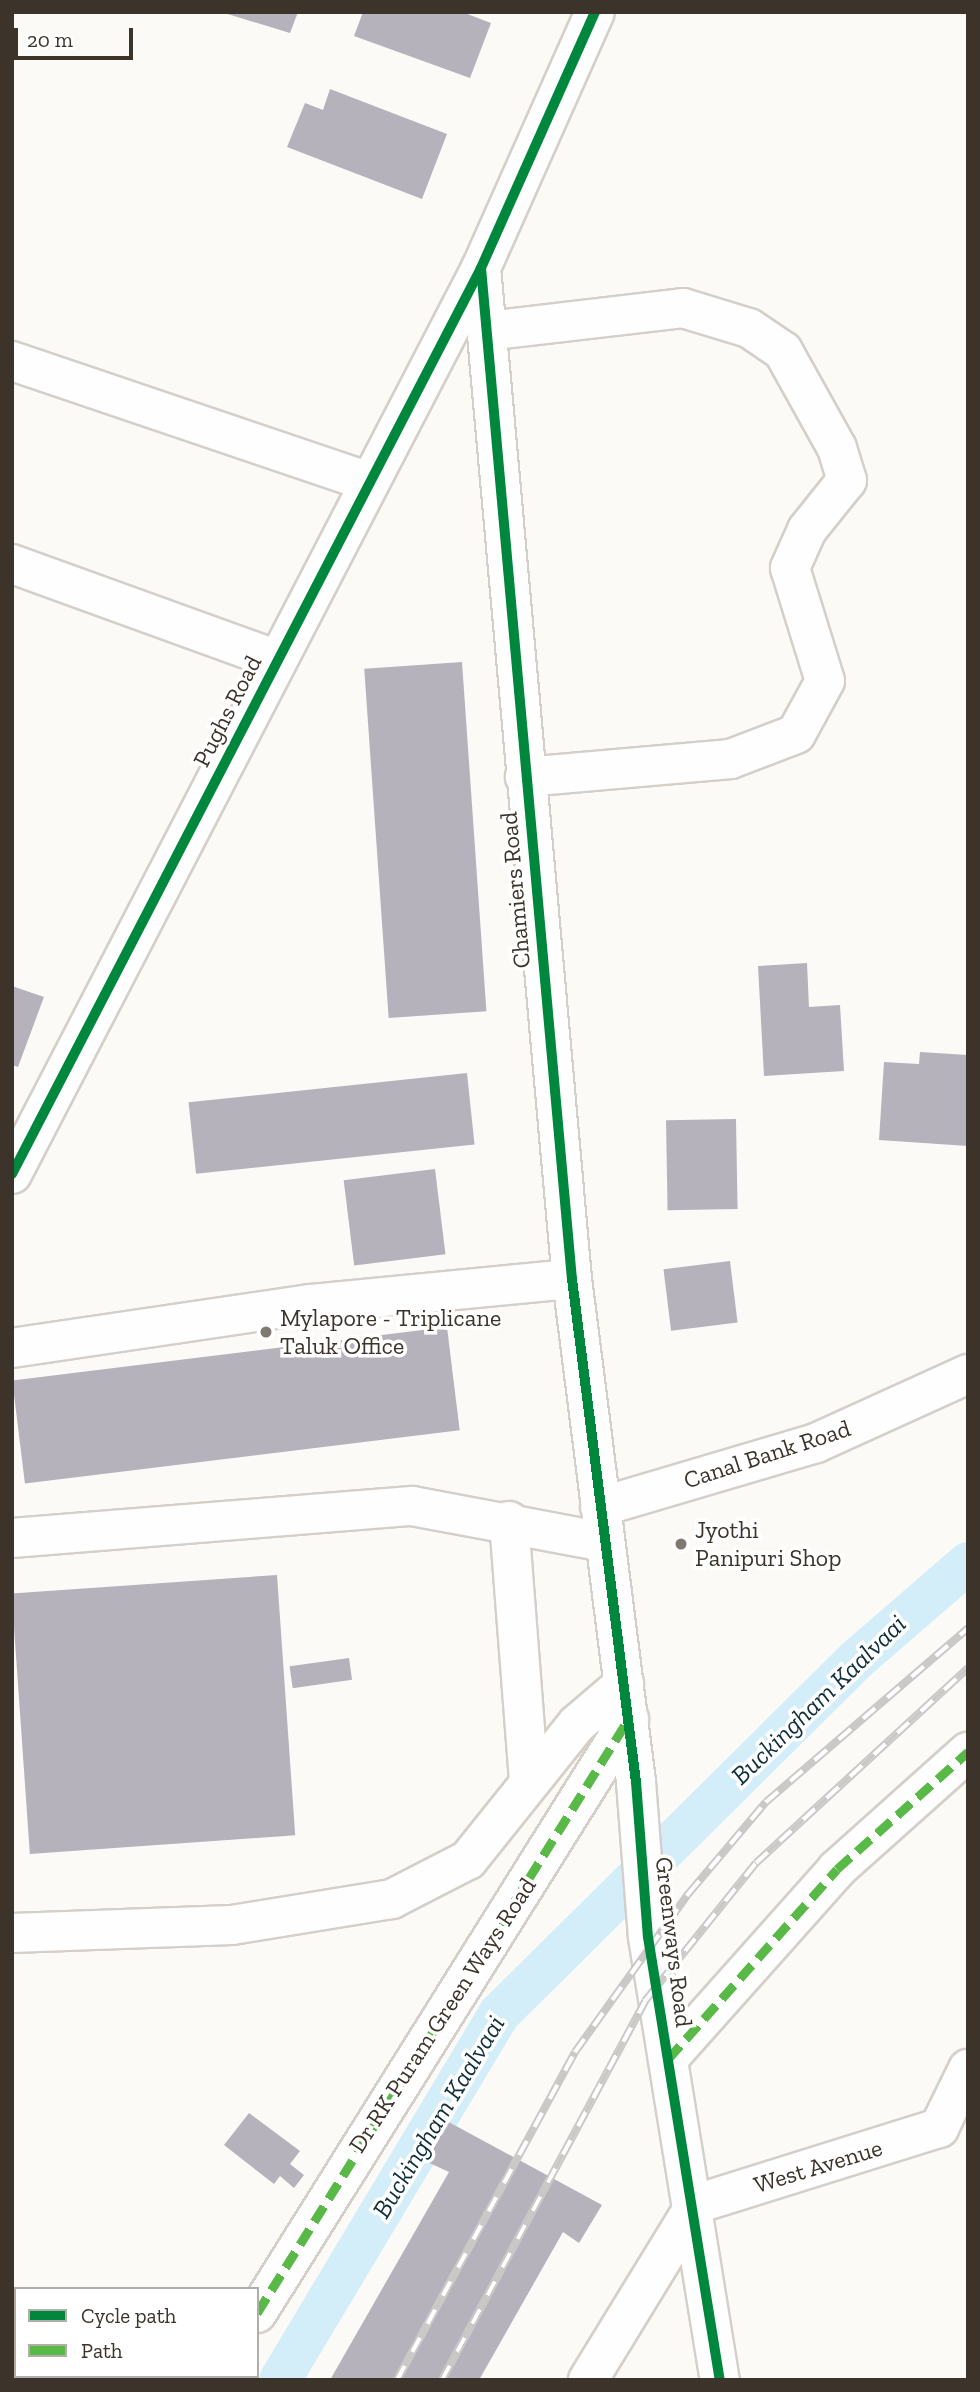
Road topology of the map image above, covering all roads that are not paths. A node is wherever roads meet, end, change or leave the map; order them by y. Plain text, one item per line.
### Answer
1 (596, 12) edge
2 (481, 268) junction
3 (487, 331) junction
4 (12, 361) edge
5 (369, 482) junction
6 (12, 564) edge
7 (277, 660) junction
8 (526, 777) junction
9 (12, 1174) edge
10 (572, 1279) junction
11 (12, 1348) edge
12 (968, 1374) edge
13 (509, 1521) junction
14 (603, 1525) junction
15 (12, 1538) edge
16 (627, 1701) junction
17 (968, 1752) edge
18 (529, 1780) junction
19 (12, 1933) edge
20 (668, 2059) junction
21 (968, 2069) edge
22 (954, 2130) edge
23 (696, 2204) junction
24 (259, 2310) edge
25 (589, 2380) edge
26 (720, 2380) edge

1 - 2 street, Pughs Road
2 - 3 street, Chamiers Road
2 - 5 street, Pughs Road
3 - 8 street, Chamiers Road
3 - 8 street
4 - 5 street
5 - 7 street, Pughs Road
6 - 7 street
7 - 9 street, Pughs Road
8 - 10 street, Chamiers Road
10 - 11 street
10 - 14 street, Chamiers Road
12 - 14 street, Canal Bank Road
13 - 14 street
13 - 15 street
13 - 18 street
14 - 16 street, Greenways Road
16 - 18 street
16 - 20 street, Greenways Road
16 - 24 street, Dr RK Puram Green Ways Road
17 - 20 street
18 - 19 street
20 - 23 street, Greenways Road
21 - 22 street, West Avenue
22 - 23 street, West Avenue
23 - 25 street
23 - 26 street, Greenways Road

